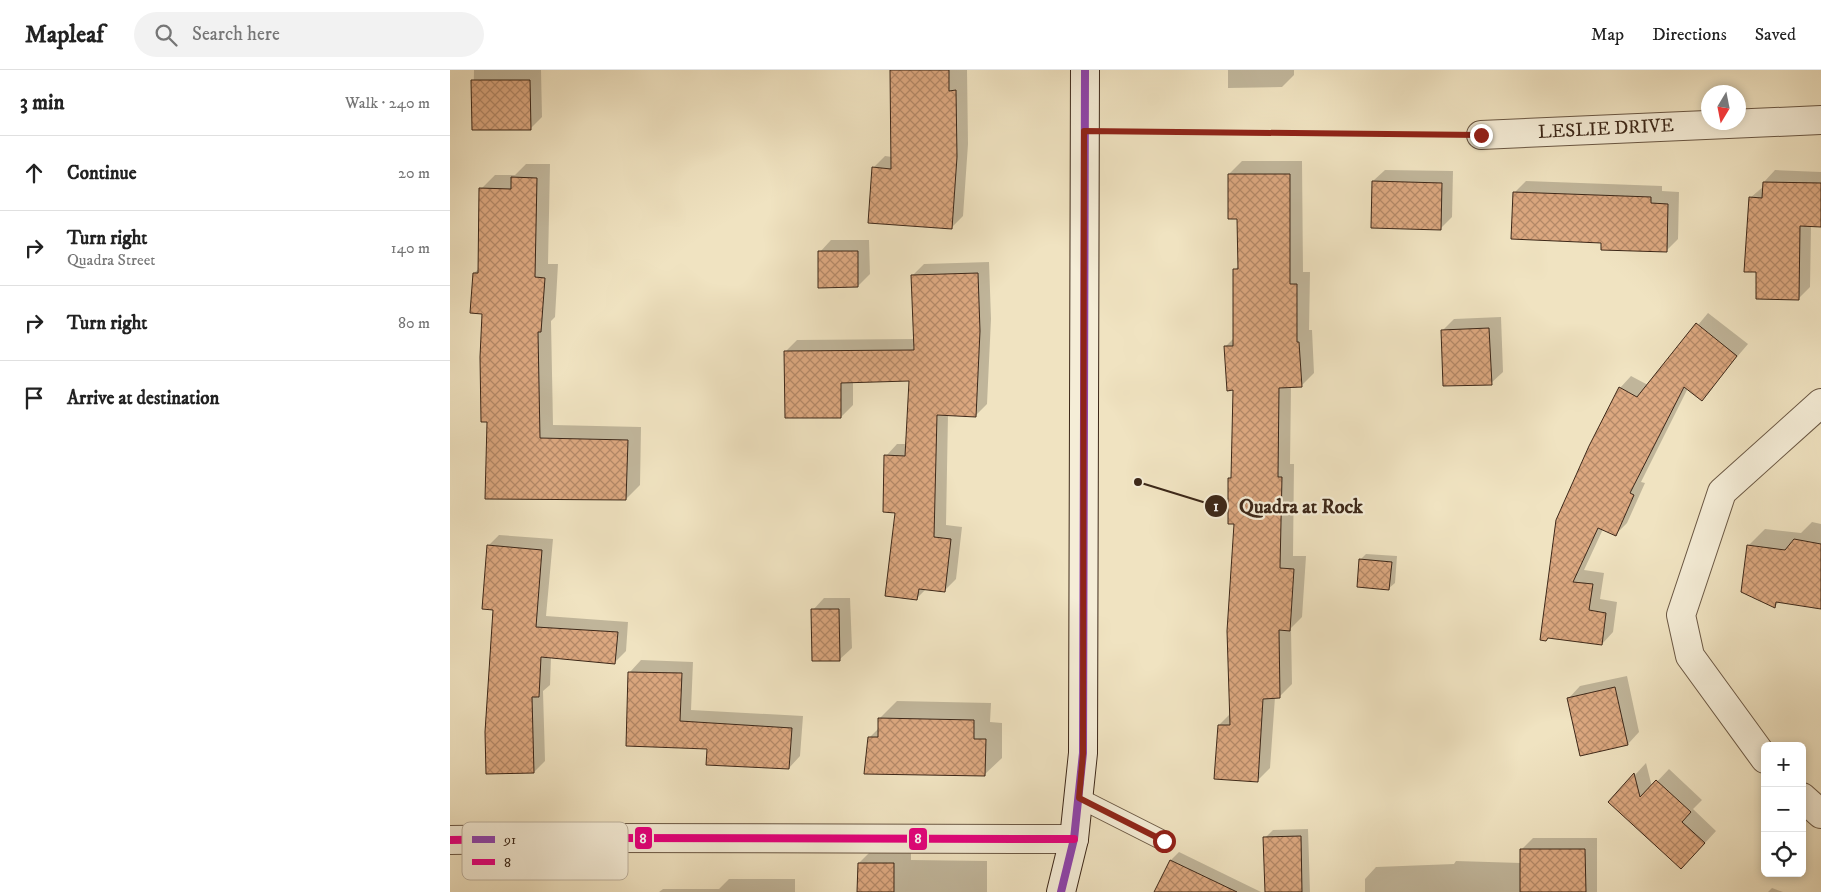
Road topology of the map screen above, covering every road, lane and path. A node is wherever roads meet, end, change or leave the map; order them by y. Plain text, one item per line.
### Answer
1 (1085, 70) edge
2 (1821, 120) edge
3 (1084, 131) junction
4 (1481, 135) joint
5 (1821, 403) edge
6 (1761, 754) edge
7 (1079, 798) junction
8 (1806, 801) edge
9 (1821, 814) edge
10 (628, 838) edge
11 (1074, 840) junction
12 (1164, 841) dead end
13 (1061, 892) edge

1 - 3 street
2 - 4 street, LESLIE DRIVE
3 - 4 path
3 - 7 street
5 - 6 street
7 - 11 street
7 - 12 lane
8 - 9 street
10 - 11 street
11 - 13 street

